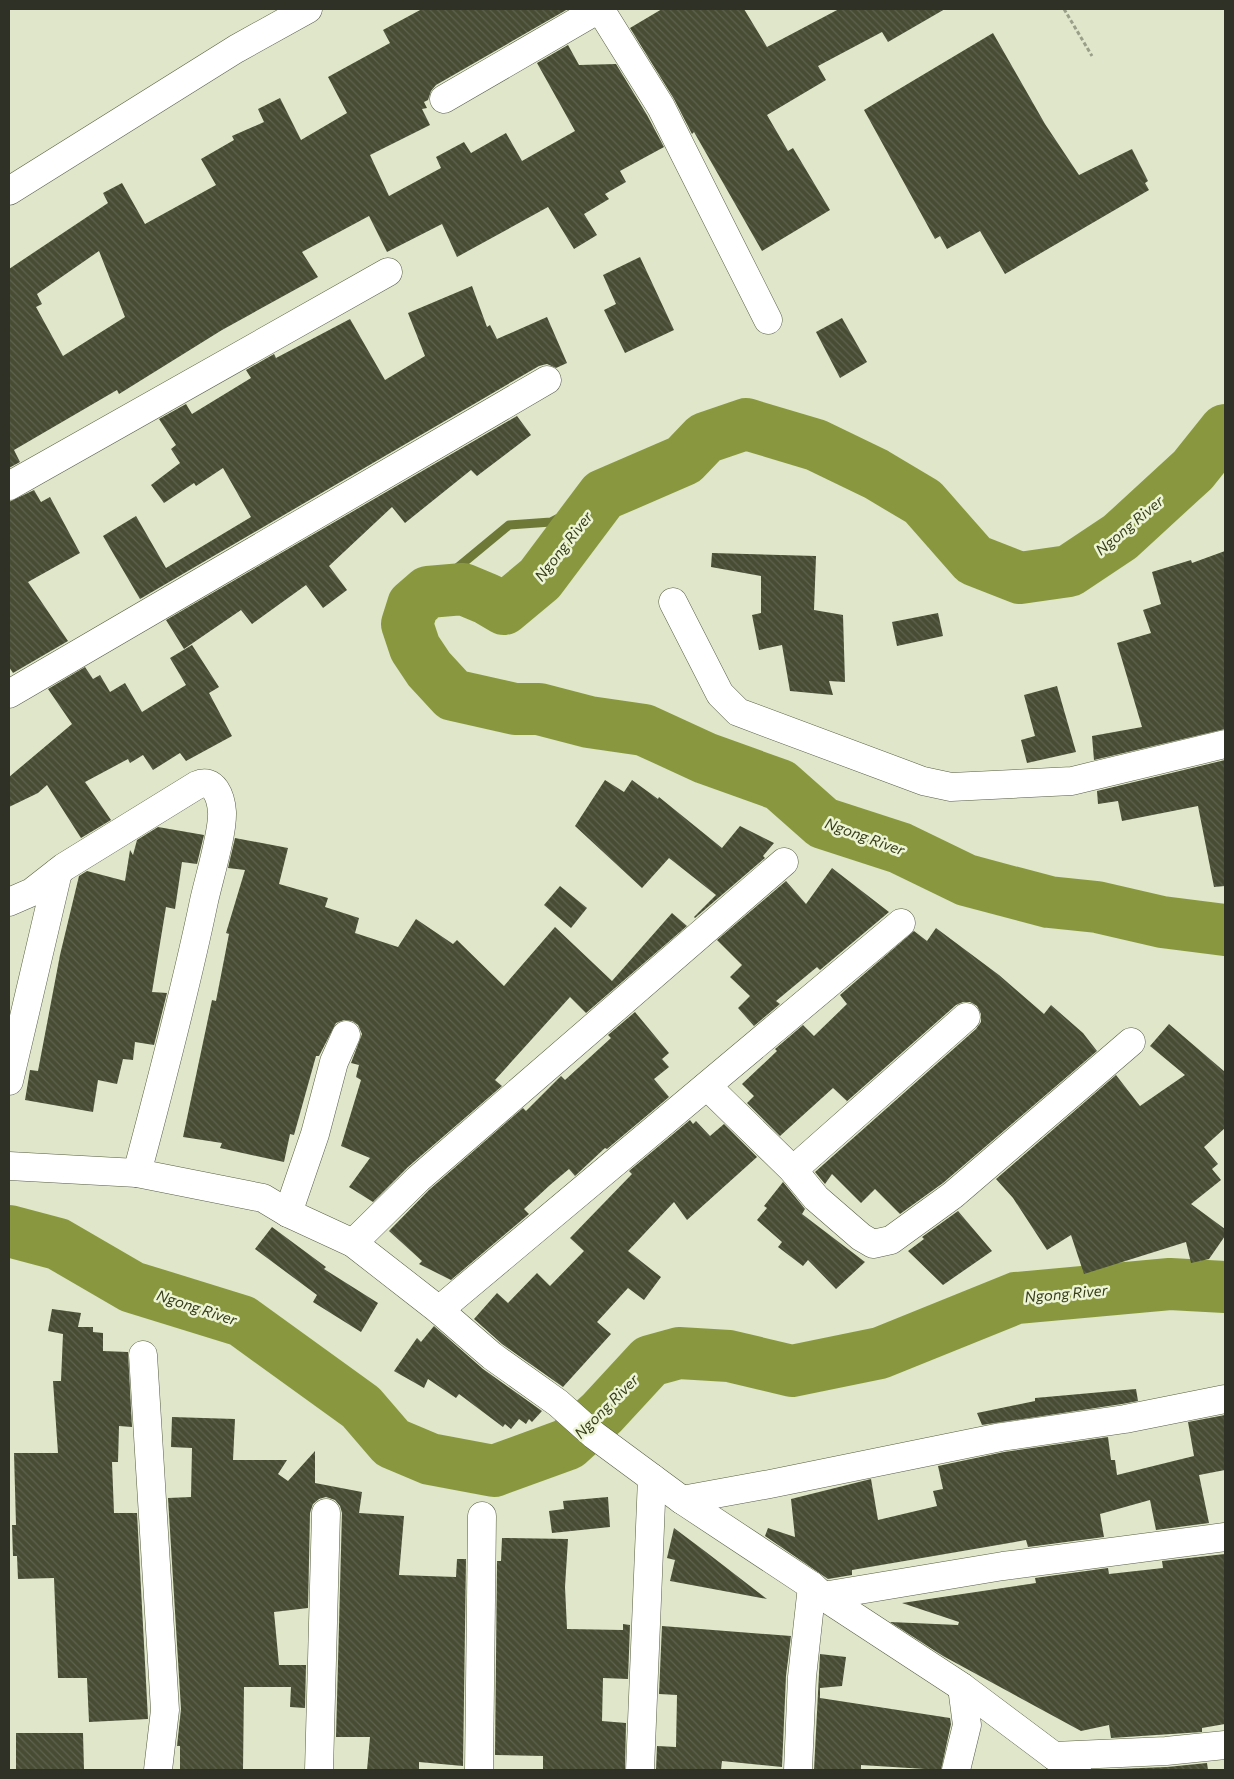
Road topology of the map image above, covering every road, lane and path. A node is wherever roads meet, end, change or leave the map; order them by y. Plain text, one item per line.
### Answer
1 (308, 9) edge
2 (600, 9) edge
3 (1064, 9) edge
4 (1092, 56) dead end
5 (444, 99) dead end
6 (9, 191) edge
7 (388, 272) dead end
8 (768, 320) dead end
9 (547, 380) dead end
10 (9, 486) edge
11 (673, 602) dead end
12 (9, 694) edge
13 (1225, 744) edge
14 (784, 862) dead end
15 (58, 872) junction
16 (9, 902) edge
17 (901, 923) dead end
18 (966, 1017) dead end
19 (346, 1035) dead end
20 (1131, 1042) dead end
21 (9, 1081) edge
22 (707, 1086) junction
23 (9, 1166) edge
24 (793, 1170) junction
25 (137, 1174) junction
26 (288, 1213) junction
27 (353, 1243) junction
28 (439, 1310) junction
29 (142, 1355) dead end
30 (1225, 1399) edge
31 (652, 1478) junction
32 (682, 1500) junction
33 (326, 1513) dead end
34 (482, 1516) dead end
35 (1225, 1537) edge
36 (817, 1591) junction
37 (962, 1687) junction
38 (1225, 1745) edge
39 (1054, 1756) junction
40 (158, 1770) edge
41 (319, 1770) edge
42 (479, 1770) edge
43 (640, 1770) edge
44 (798, 1770) edge
45 (956, 1770) edge
46 (1077, 1770) edge

1 - 6 street
2 - 5 street
2 - 8 street
3 - 4 path
7 - 10 street
9 - 12 street
11 - 13 street
14 - 27 street
15 - 16 street
15 - 21 street
15 - 25 street
17 - 22 street
18 - 24 street
19 - 26 street
20 - 24 street
22 - 24 street
22 - 28 street
23 - 25 street
25 - 26 street
26 - 27 street
27 - 28 street
28 - 31 street
29 - 40 street
30 - 32 street
31 - 32 street
31 - 43 street
32 - 36 street
33 - 41 street
34 - 42 street
35 - 36 street
36 - 37 street
36 - 44 street
37 - 39 street
37 - 45 street
38 - 39 street
39 - 46 street

